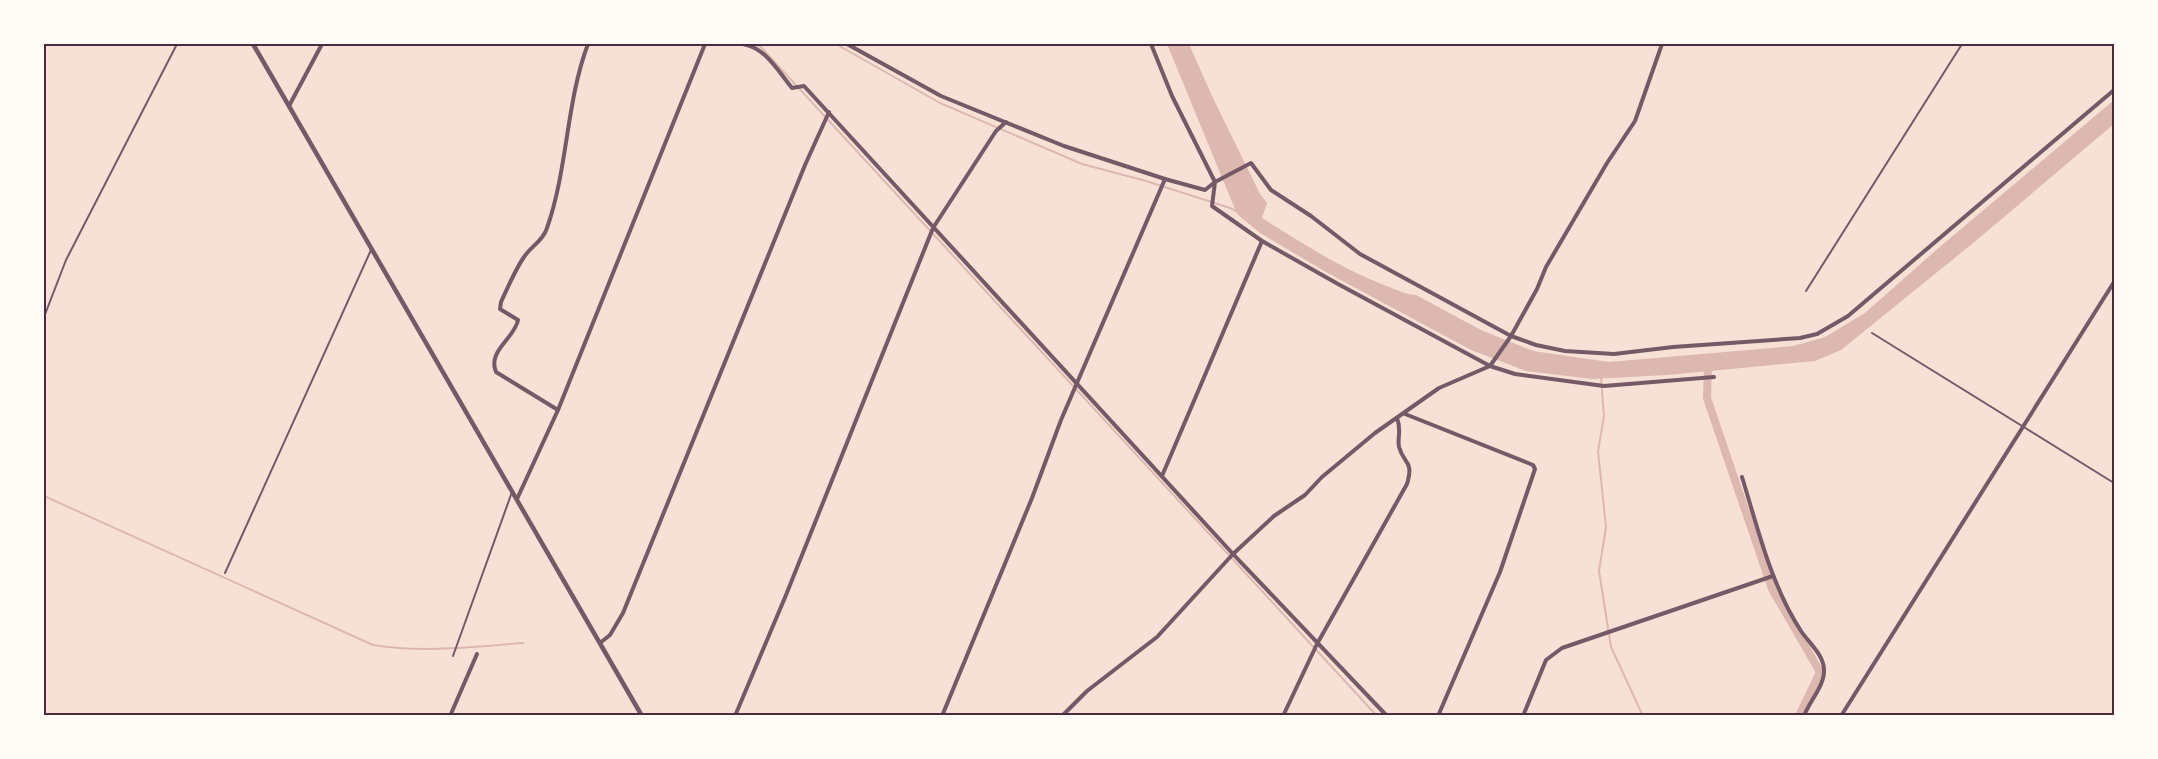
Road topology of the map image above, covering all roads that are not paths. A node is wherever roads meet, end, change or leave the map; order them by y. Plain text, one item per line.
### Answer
1 (177, 44) edge
2 (253, 44) edge
3 (322, 44) edge
4 (588, 44) edge
5 (705, 44) edge
6 (743, 44) edge
7 (847, 44) edge
8 (1151, 44) edge
9 (1662, 44) edge
10 (1962, 44) edge
11 (2115, 90) edge
12 (289, 106) junction
13 (829, 112) junction
14 (1004, 123) junction
15 (1164, 182) junction
16 (1215, 182) junction
17 (933, 228) junction
18 (1262, 241) junction
19 (372, 247) junction
20 (2115, 282) edge
21 (1806, 291) dead end
22 (44, 317) edge
23 (1872, 333) dead end
24 (1512, 336) junction
25 (1490, 366) junction
26 (1714, 377) dead end
27 (1077, 382) junction
28 (558, 410) junction
29 (1404, 414) junction
30 (1397, 418) junction
31 (2024, 426) junction
32 (1162, 476) junction
33 (1742, 477) dead end
34 (2115, 483) edge
35 (512, 491) junction
36 (517, 499) junction
37 (1233, 554) junction
38 (225, 573) dead end
39 (1773, 576) junction
40 (600, 644) junction
41 (1317, 644) junction
42 (477, 654) dead end
43 (453, 656) dead end
44 (450, 716) edge
45 (642, 716) edge
46 (735, 716) edge
47 (942, 716) edge
48 (1062, 716) edge
49 (1283, 716) edge
50 (1387, 716) edge
51 (1438, 716) edge
52 (1523, 716) edge
53 (1804, 716) edge
54 (1840, 716) edge

1 - 22 lane
2 - 12 street
3 - 12 street
4 - 28 street
5 - 28 street
6 - 13 street
7 - 14 street
8 - 16 street
9 - 24 street
10 - 21 lane
11 - 24 street
12 - 19 street
13 - 17 street
13 - 40 street
14 - 15 street
14 - 17 street
15 - 16 street
15 - 27 street
16 - 18 street
16 - 24 street
17 - 27 street
17 - 46 street
18 - 25 street
18 - 32 street
19 - 35 street
19 - 38 lane
20 - 31 street
23 - 31 lane
24 - 25 street
25 - 26 street
25 - 29 street
27 - 32 street
27 - 47 street
28 - 36 street
29 - 30 street
29 - 51 street
30 - 37 street
30 - 41 street
31 - 34 lane
31 - 54 street
32 - 37 street
33 - 39 street
35 - 36 street
35 - 43 lane
36 - 40 street
37 - 41 street
37 - 48 street
39 - 52 street
39 - 53 street
40 - 45 street
41 - 49 street
41 - 50 street
42 - 44 street

